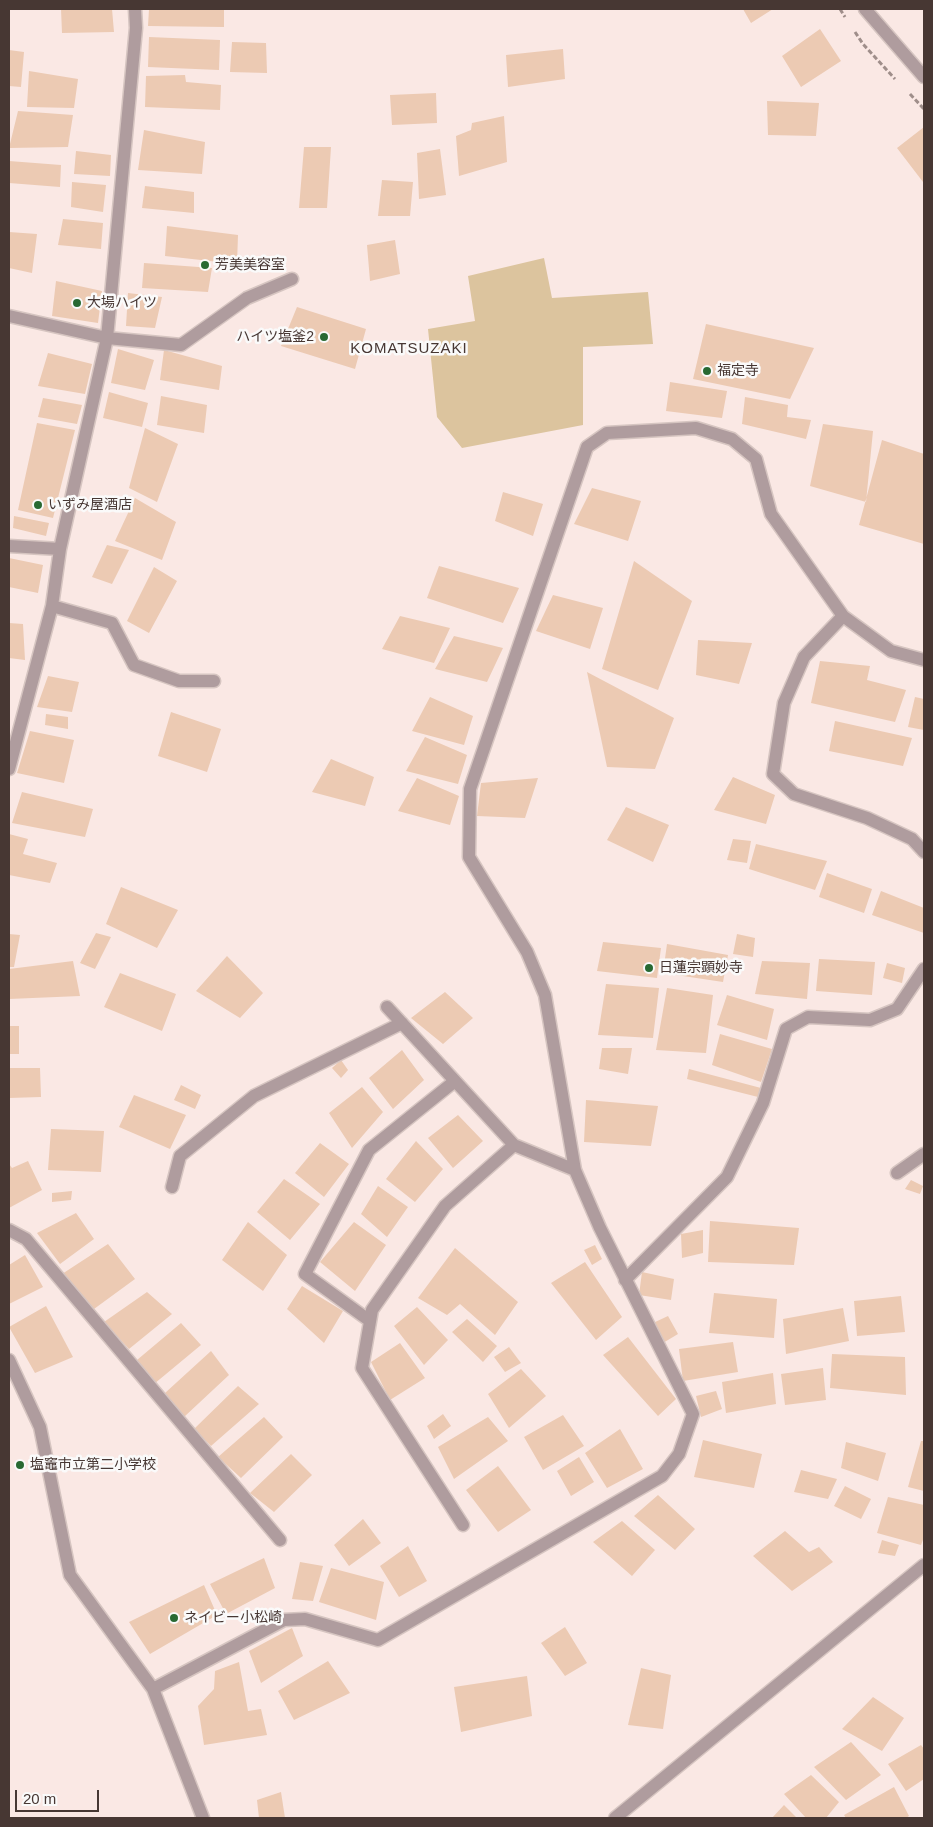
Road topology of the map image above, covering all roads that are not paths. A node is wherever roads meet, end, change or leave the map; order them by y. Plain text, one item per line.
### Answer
1 (134, 9) edge
2 (865, 9) edge
3 (924, 77) edge
4 (292, 279) dead end
5 (9, 316) edge
6 (107, 338) junction
7 (9, 546) edge
8 (60, 549) junction
9 (52, 606) junction
10 (843, 616) junction
11 (924, 660) edge
12 (214, 681) dead end
13 (9, 769) edge
14 (924, 852) edge
15 (924, 969) edge
16 (387, 1007) dead end
17 (402, 1023) junction
18 (455, 1081) junction
19 (514, 1145) junction
20 (924, 1154) edge
21 (575, 1170) junction
22 (897, 1173) dead end
23 (172, 1188) dead end
24 (9, 1230) edge
25 (625, 1280) junction
26 (370, 1321) junction
27 (9, 1360) edge
28 (463, 1524) dead end
29 (280, 1540) dead end
30 (924, 1565) edge
31 (154, 1689) junction
32 (203, 1818) edge
33 (615, 1818) edge

1 - 6 street
2 - 3 street
4 - 6 street
5 - 6 street
6 - 8 street
7 - 8 street
8 - 9 street
9 - 12 street
9 - 13 street
10 - 11 street
10 - 14 street
10 - 21 street
15 - 25 street
16 - 17 street
17 - 18 street
17 - 23 street
18 - 19 street
18 - 26 street
19 - 21 street
19 - 26 street
20 - 22 street
21 - 25 street
24 - 29 street
25 - 31 street
26 - 28 street
27 - 31 street
30 - 33 street
31 - 32 street

